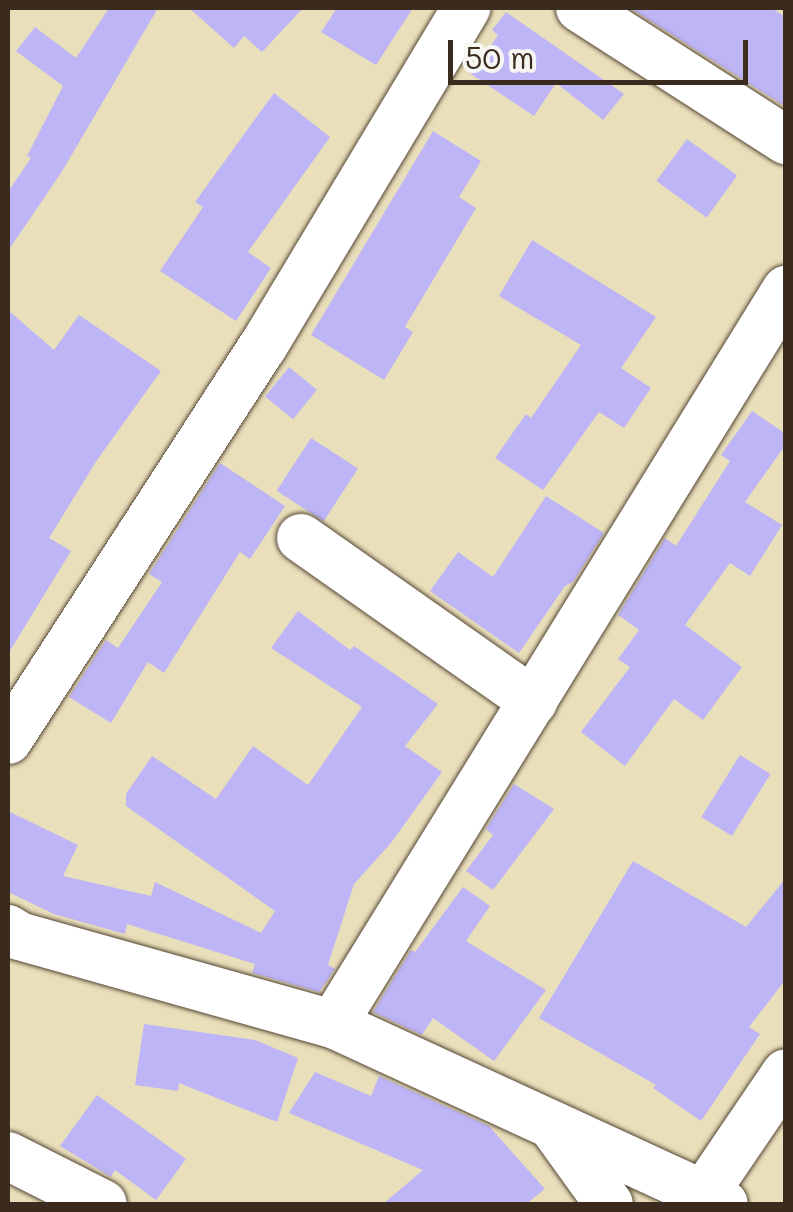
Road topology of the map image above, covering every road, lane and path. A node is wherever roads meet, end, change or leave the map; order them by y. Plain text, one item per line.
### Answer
1 (466, 8) edge
2 (580, 8) edge
3 (786, 140) edge
4 (786, 290) edge
5 (301, 538) dead end
6 (533, 701) junction
7 (8, 740) edge
8 (8, 928) edge
9 (333, 1024) junction
10 (786, 1073) edge
11 (550, 1122) junction
12 (8, 1156) edge
13 (710, 1201) edge
14 (103, 1204) edge
15 (609, 1204) edge

1 - 7 street
2 - 3 street
4 - 6 street
5 - 6 street
6 - 9 street
8 - 9 street
9 - 11 street
10 - 13 street
11 - 13 street
11 - 15 street
12 - 14 street

